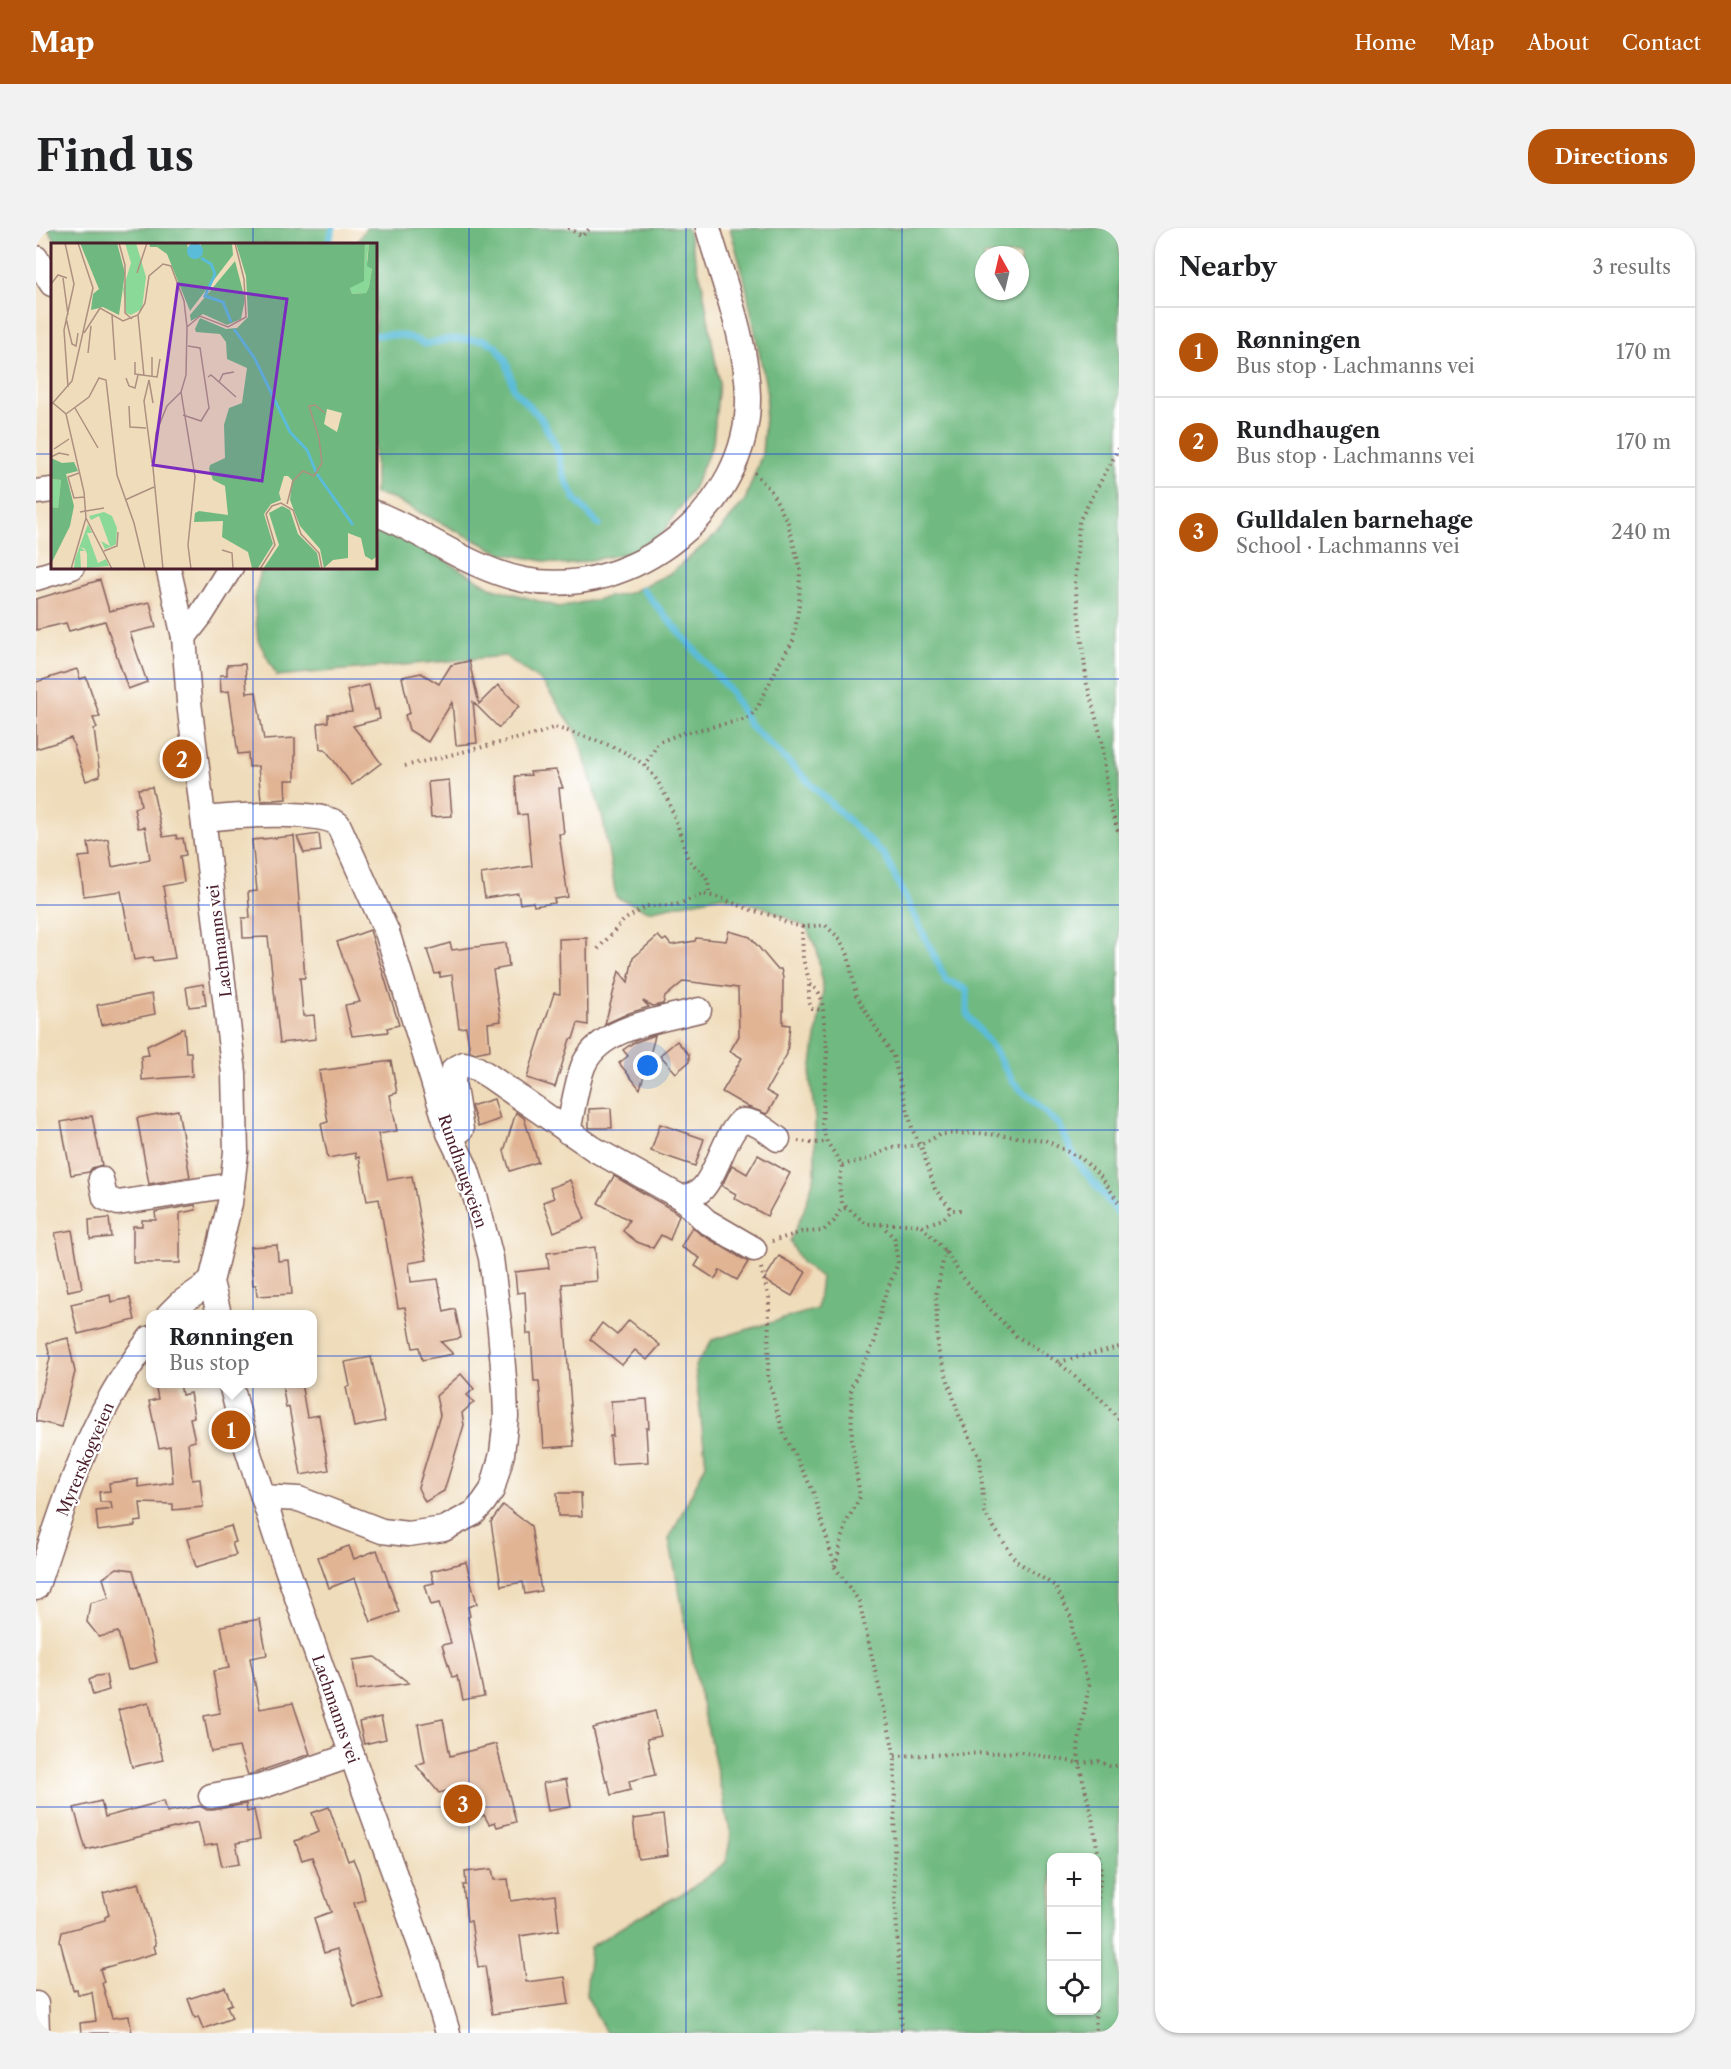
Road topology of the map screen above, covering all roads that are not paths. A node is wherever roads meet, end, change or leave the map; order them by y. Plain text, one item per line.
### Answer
1 (708, 228) edge
2 (36, 258) edge
3 (51, 282) edge
4 (51, 490) edge
5 (36, 492) edge
6 (376, 513) edge
7 (69, 568) edge
8 (168, 568) edge
9 (230, 568) edge
10 (36, 578) edge
11 (184, 637) junction
12 (204, 819) junction
13 (699, 1010) dead end
14 (567, 1132) junction
15 (778, 1139) road end
16 (466, 1168) junction
17 (101, 1179) dead end
18 (232, 1185) junction
19 (682, 1198) junction
20 (762, 1245) road end
21 (211, 1282) junction
22 (173, 1310) edge
23 (218, 1310) edge
24 (146, 1344) edge
25 (232, 1388) edge
26 (263, 1497) junction
27 (36, 1588) edge
28 (352, 1755) junction
29 (211, 1796) dead end
30 (36, 2004) edge
31 (37, 2033) edge
32 (448, 2033) edge

1 - 6 street
2 - 3 street
4 - 5 street
7 - 10 street
8 - 11 street, Lachmanns vei
9 - 11 street
11 - 12 street, Lachmanns vei
12 - 16 street, Rundhaugveien
12 - 18 street, Lachmanns vei
13 - 14 street
14 - 16 street
14 - 19 street
15 - 19 street
16 - 26 street, Rundhaugveien
17 - 18 street
18 - 21 street, Lachmanns vei
19 - 20 street
21 - 22 street
21 - 23 street, Lachmanns vei
24 - 27 street, Myrerskogveien
25 - 26 street, Lachmanns vei
26 - 28 street, Lachmanns vei
28 - 29 street
28 - 32 street, Lachmanns vei
30 - 31 street

